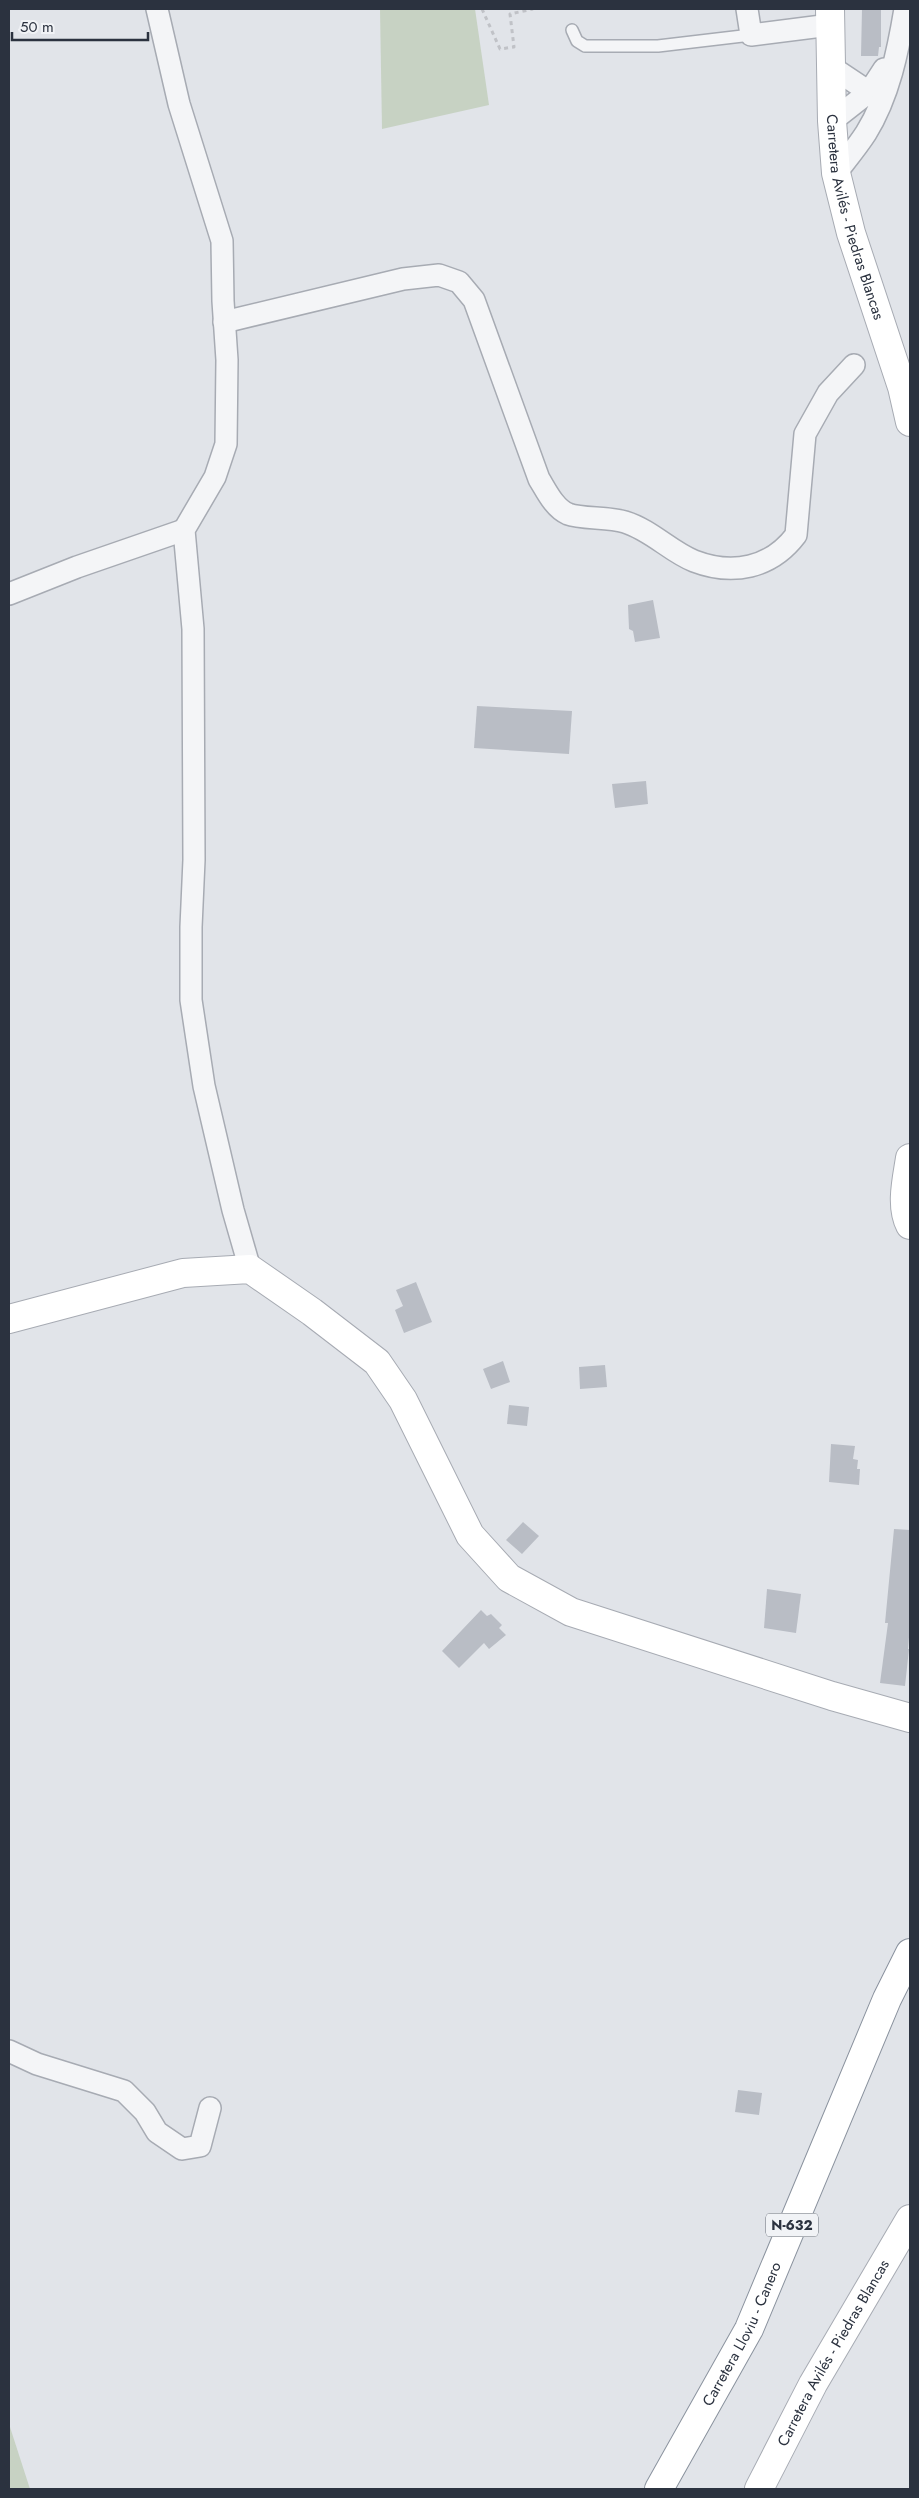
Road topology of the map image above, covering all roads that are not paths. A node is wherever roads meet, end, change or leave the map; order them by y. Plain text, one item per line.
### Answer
1 (157, 9) edge
2 (747, 9) edge
3 (906, 9) edge
4 (830, 17) edge
5 (572, 30) dead end
6 (751, 35) junction
7 (830, 66) junction
8 (874, 106) junction
9 (832, 121) junction
10 (836, 173) junction
11 (224, 322) junction
12 (854, 365) dead end
13 (910, 422) edge
14 (184, 530) junction
15 (9, 594) edge
16 (910, 1158) edge
17 (910, 1225) edge
18 (250, 1269) junction
19 (9, 1319) edge
20 (910, 1718) edge
21 (910, 1953) edge
22 (9, 2051) edge
23 (210, 2108) dead end
24 (910, 2219) edge
25 (659, 2489) edge
26 (760, 2489) edge

1 - 11 street
2 - 6 street
3 - 8 street
4 - 6 street
4 - 7 main road, Carretera Avilés - Piedras Blancas
5 - 6 lane
7 - 8 street
7 - 9 main road, Carretera Avilés - Piedras Blancas
8 - 9 street
8 - 9 street
8 - 10 street
9 - 10 main road, Carretera Avilés - Piedras Blancas
10 - 13 main road, Carretera Avilés - Piedras Blancas
11 - 12 street
11 - 14 street
14 - 15 street
14 - 18 street
16 - 17 main road
18 - 19 main road
18 - 20 main road
21 - 25 main road, Carretera Lloviu - Canero / N-632
22 - 23 street
24 - 26 main road, Carretera Avilés - Piedras Blancas

